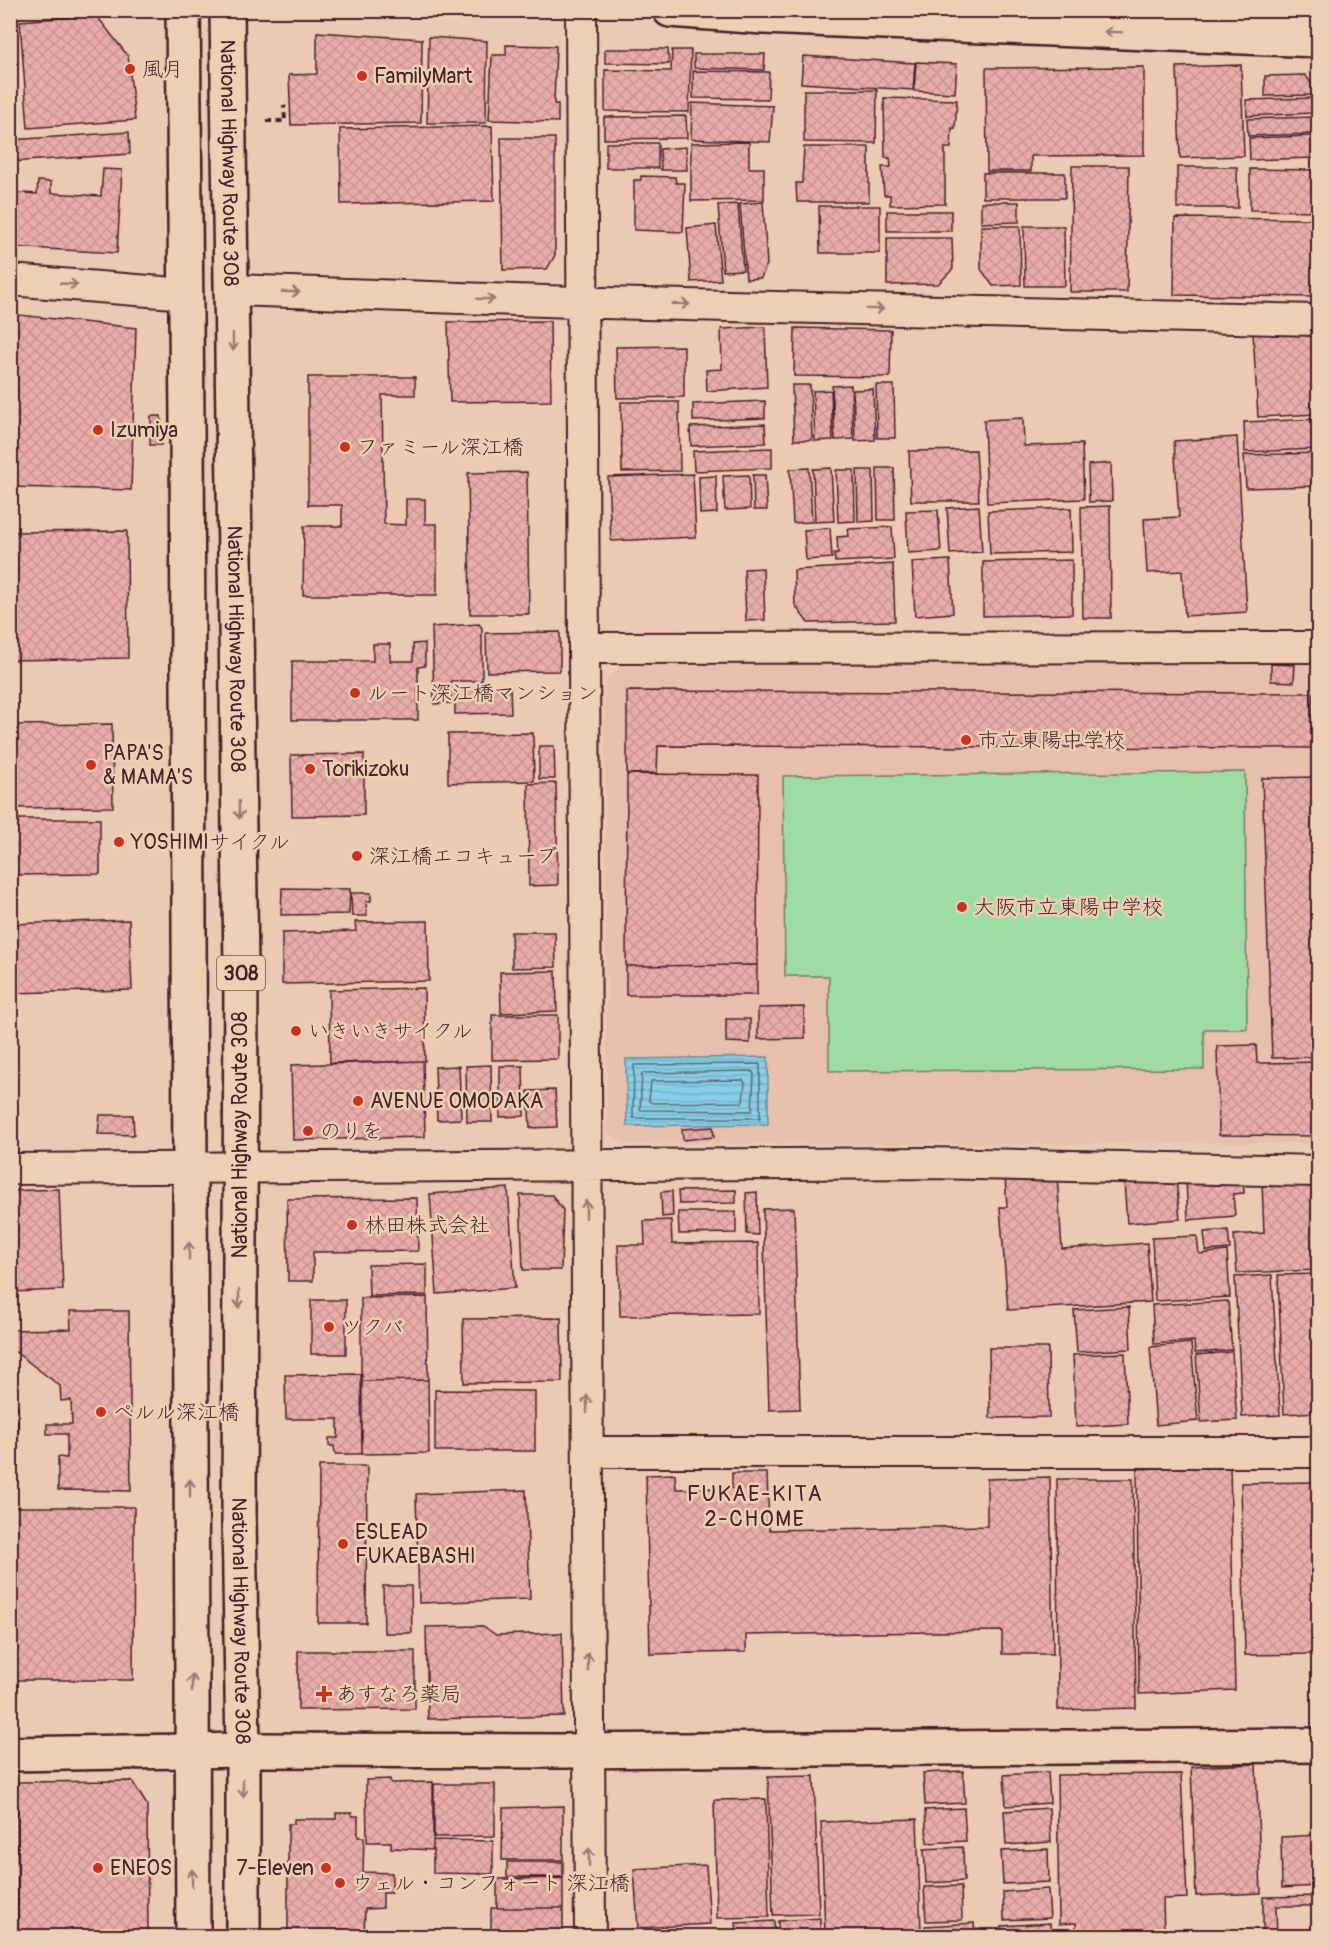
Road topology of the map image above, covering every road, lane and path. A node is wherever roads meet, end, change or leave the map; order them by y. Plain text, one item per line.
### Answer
1 (116, 10) edge
2 (183, 10) edge
3 (227, 10) edge
4 (581, 10) edge
5 (670, 10) edge
6 (1120, 10) edge
7 (124, 14) dead end
8 (1318, 21) edge
9 (1318, 40) edge
10 (284, 105) dead end
11 (266, 121) dead end
12 (10, 280) edge
13 (232, 290) junction
14 (187, 294) junction
15 (583, 302) junction
16 (1318, 320) edge
17 (1318, 646) edge
18 (584, 648) junction
19 (586, 1165) junction
20 (10, 1169) edge
21 (239, 1169) junction
22 (188, 1170) junction
23 (1318, 1171) edge
24 (588, 1452) junction
25 (1318, 1452) edge
26 (1318, 1745) edge
27 (243, 1750) junction
28 (192, 1751) junction
29 (589, 1751) junction
30 (10, 1754) edge
31 (193, 1936) edge
32 (243, 1936) edge
33 (590, 1936) edge

1 - 7 path
2 - 14 main road, 308
3 - 13 main road, National Highway Route 308 / 308
4 - 15 street
9 -> 5 main road
6 - 8 main road
10 - 11 path
12 -> 14 street
13 -> 15 street
13 -> 21 main road, National Highway Route 308 / 308
14 - 22 main road, 308
15 -> 16 street
15 - 18 street
17 - 18 street
18 - 19 street
19 - 21 street
19 - 23 street
24 -> 19 street
20 - 22 street
21 - 22 street
21 -> 27 main road, National Highway Route 308 / 308
28 -> 22 main road, 308
24 - 25 street
29 -> 24 street
26 - 29 main road
27 - 28 main road
27 - 29 main road
27 -> 32 main road, National Highway Route 308 / 308
28 - 30 main road
31 -> 28 main road, 308
33 -> 29 street

